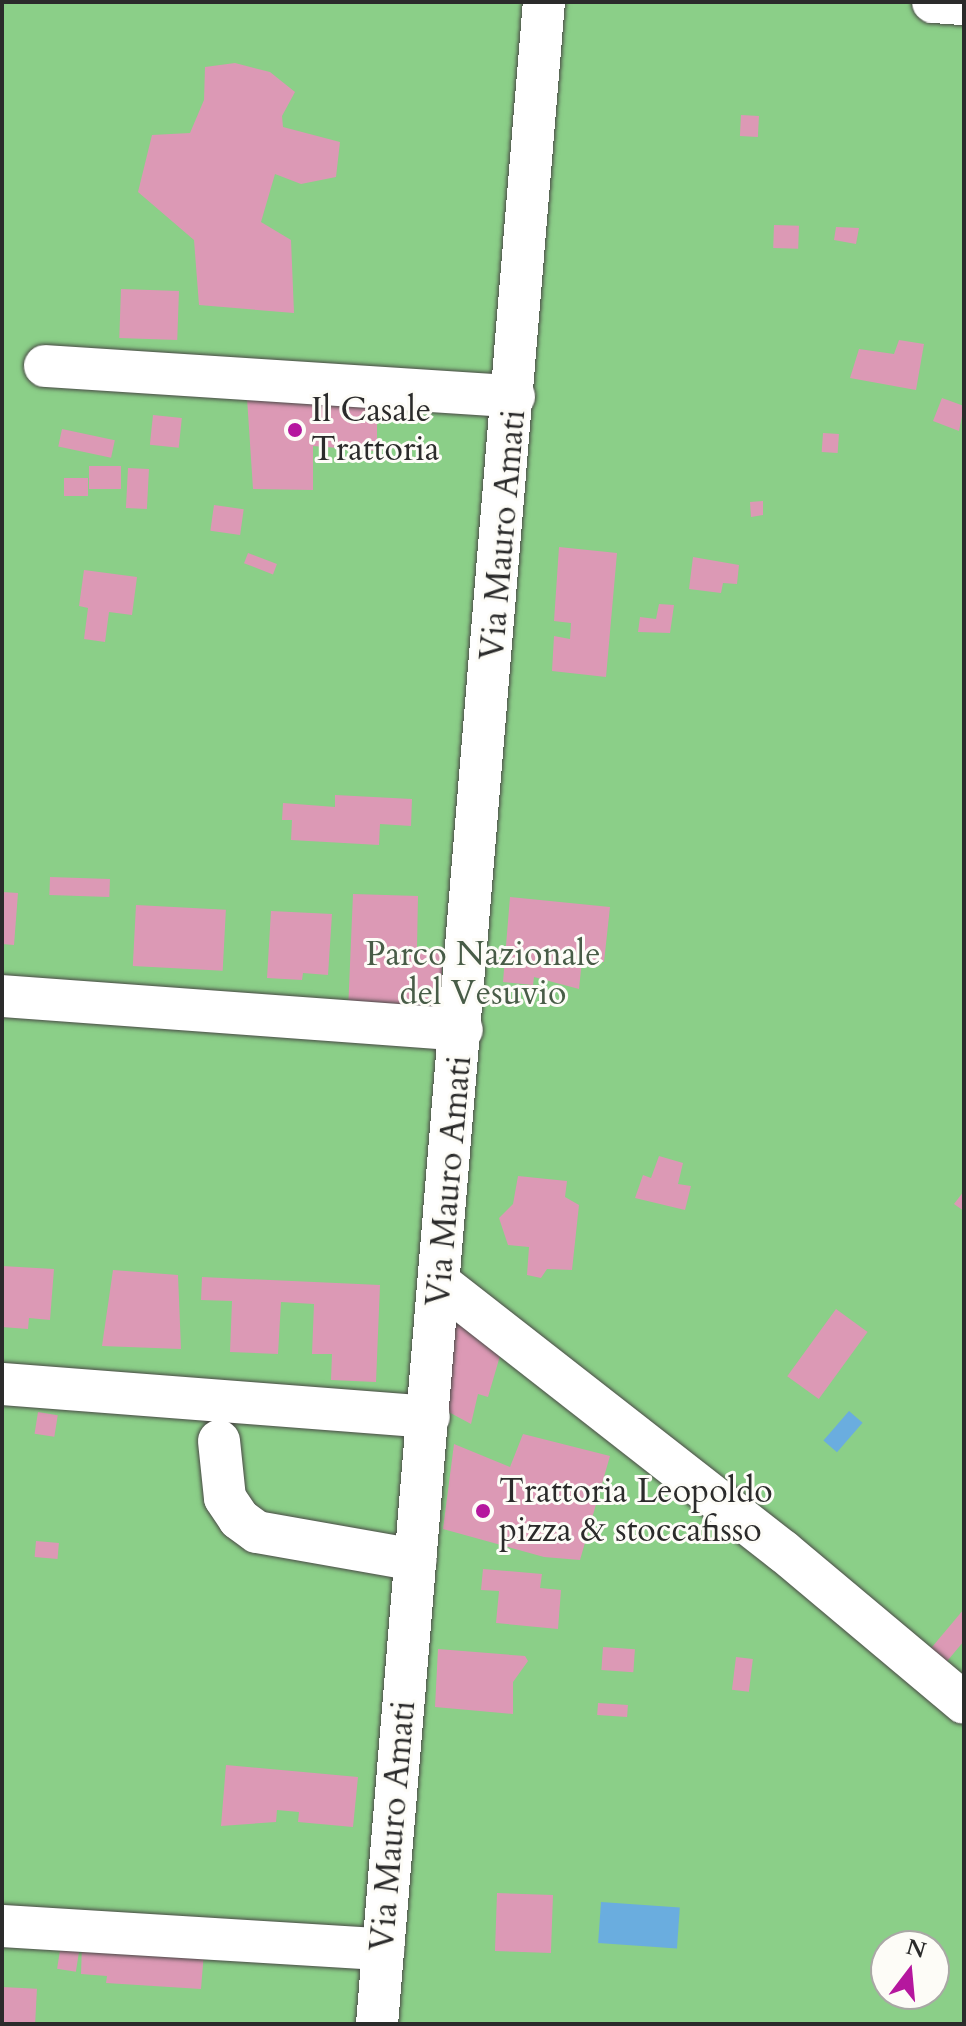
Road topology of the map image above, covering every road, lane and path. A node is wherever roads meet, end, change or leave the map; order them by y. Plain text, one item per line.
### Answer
1 (544, 2) edge
2 (933, 2) edge
3 (964, 4) edge
4 (45, 366) dead end
5 (514, 396) junction
6 (2, 996) edge
7 (462, 1030) junction
8 (441, 1284) junction
9 (2, 1384) edge
10 (429, 1417) junction
11 (219, 1441) dead end
12 (416, 1560) junction
13 (964, 1703) edge
14 (2, 1926) edge
15 (383, 1949) junction
16 (377, 2024) edge

1 - 5 street, Via Mauro Amati
2 - 3 street
4 - 5 street
5 - 7 street, Via Mauro Amati
6 - 7 street
7 - 8 street, Via Mauro Amati
8 - 10 street, Via Mauro Amati
8 - 13 street
9 - 10 street
10 - 12 street, Via Mauro Amati
11 - 12 street
12 - 15 street, Via Mauro Amati
14 - 15 street
15 - 16 street, Via Mauro Amati

